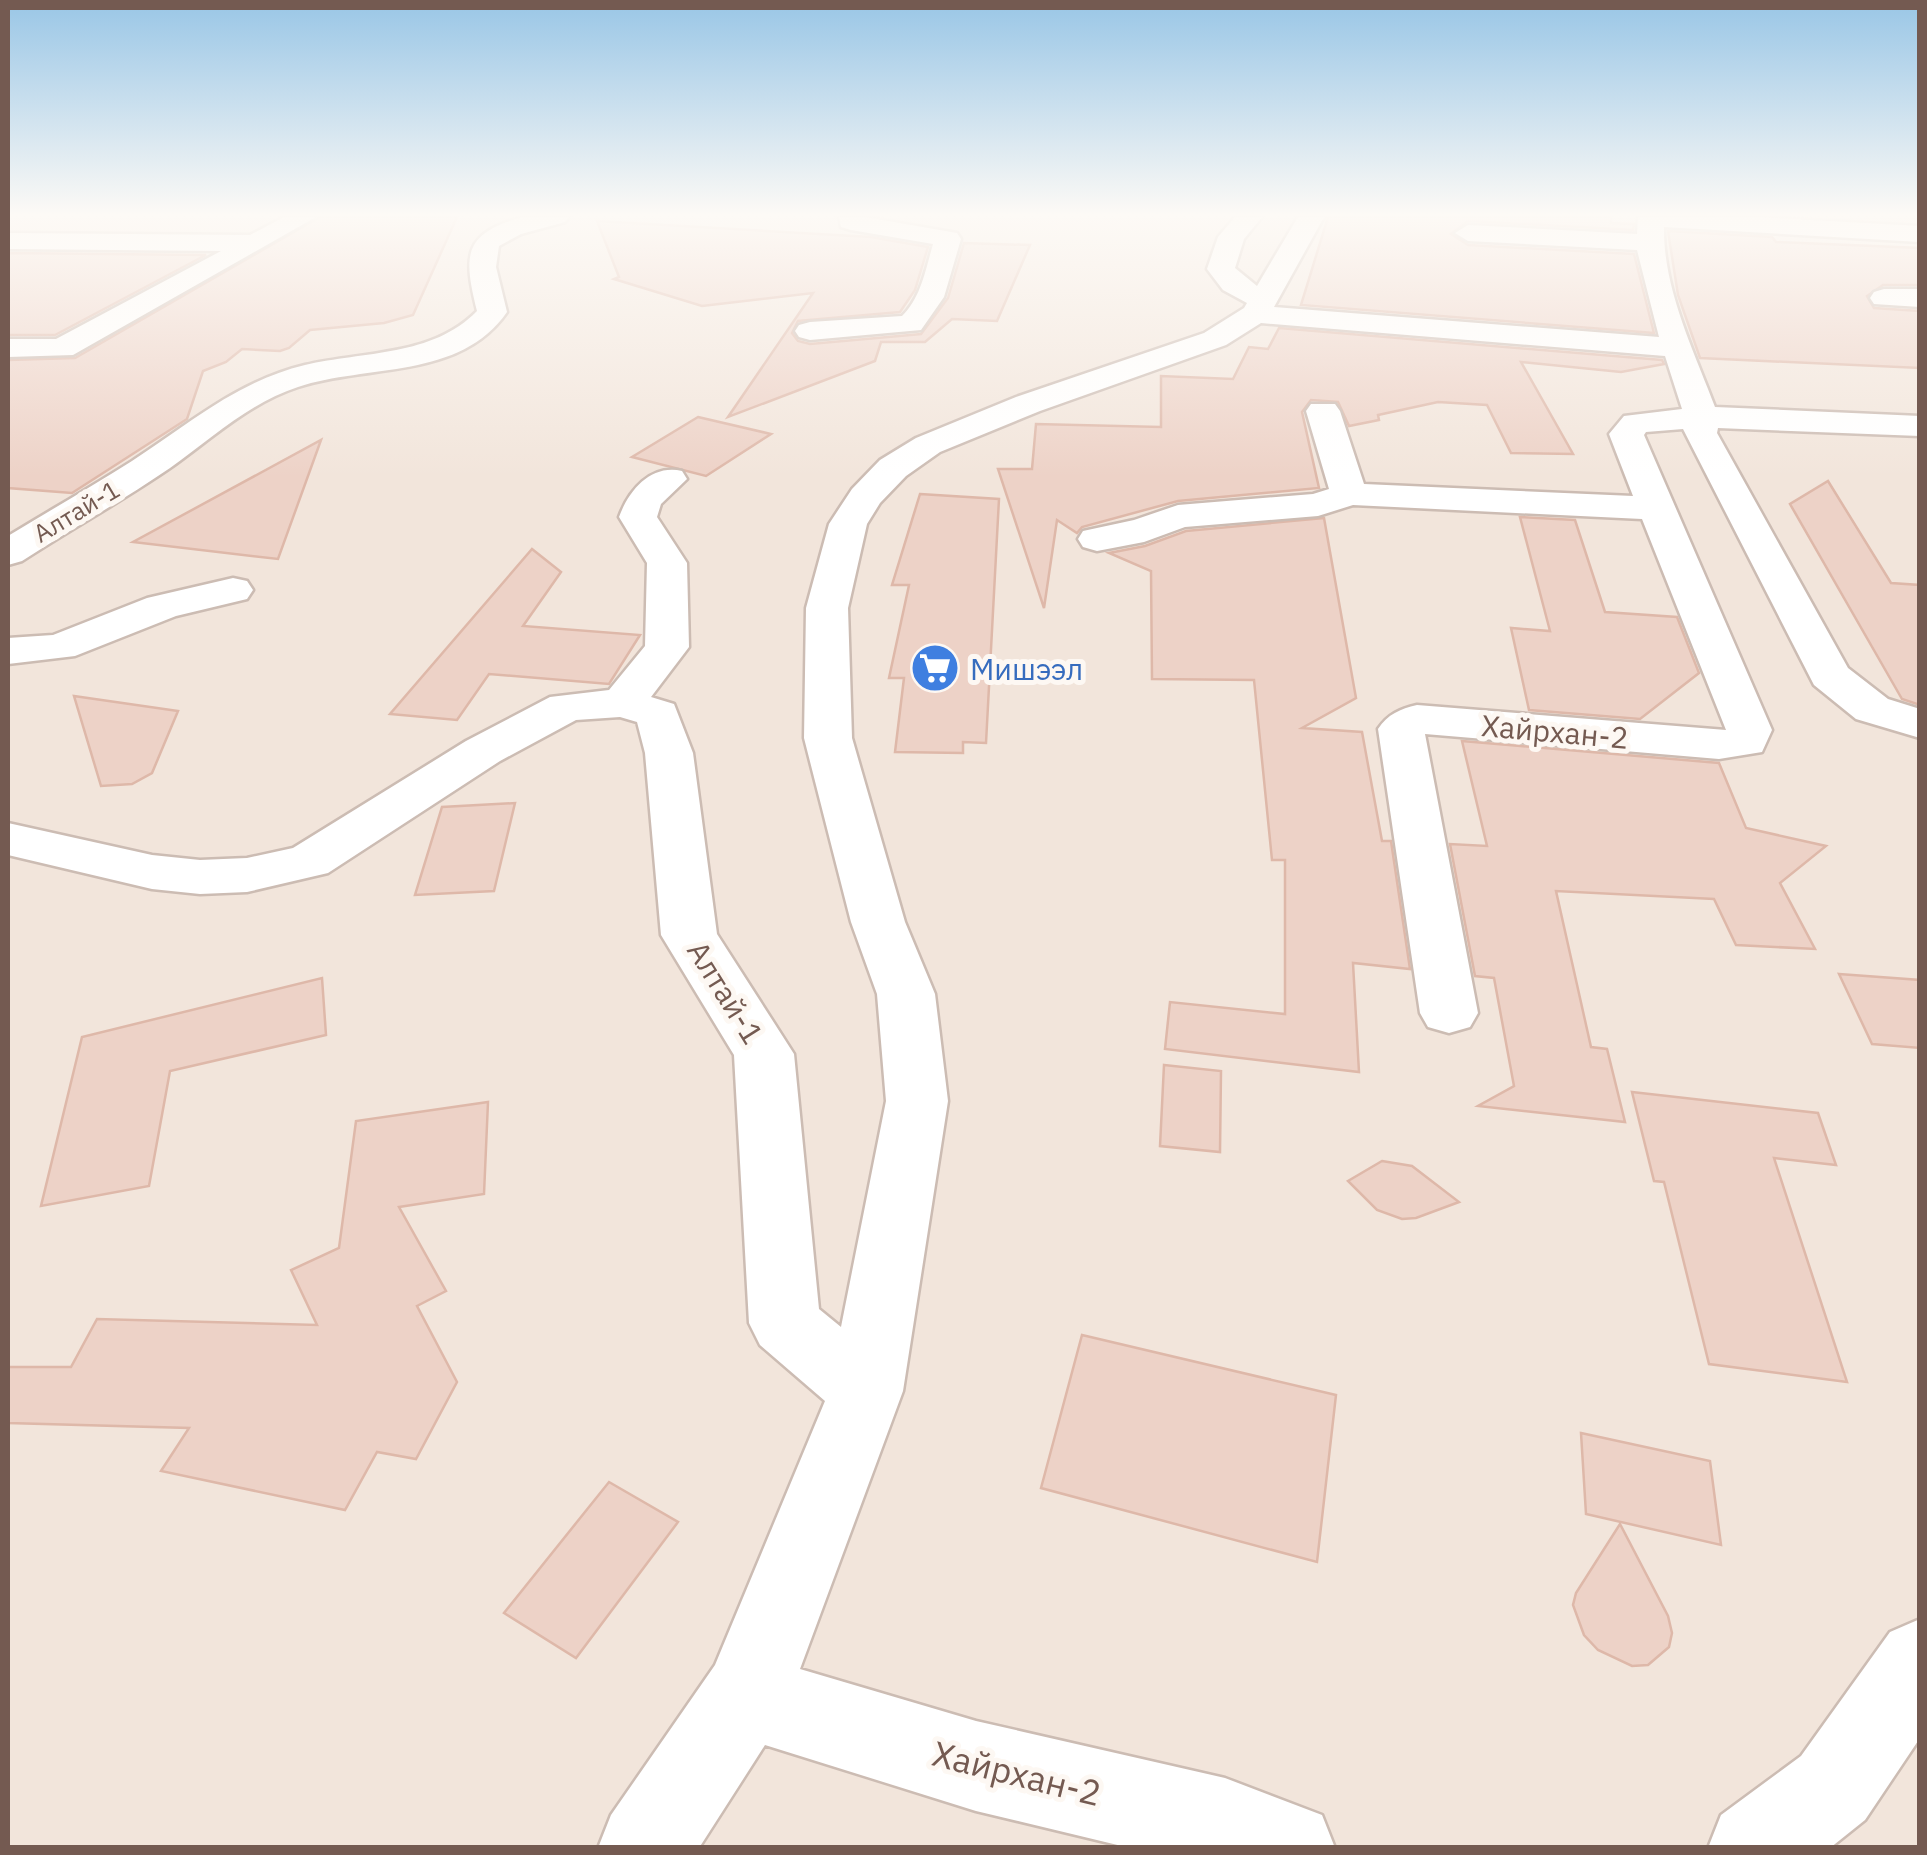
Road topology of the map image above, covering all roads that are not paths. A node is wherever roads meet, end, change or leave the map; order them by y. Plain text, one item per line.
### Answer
1 (144, 304) edge
2 (489, 304) edge
3 (925, 304) edge
4 (1256, 304) edge
5 (1668, 304) edge
6 (1259, 306) junction
7 (810, 331) dead end
8 (8, 348) edge
9 (1677, 348) junction
10 (1323, 411) dead end
11 (1702, 416) junction
12 (1920, 426) edge
13 (669, 479) dead end
14 (1349, 494) junction
15 (1654, 508) junction
16 (1097, 539) dead end
17 (8, 554) edge
18 (233, 590) dead end
19 (8, 651) edge
20 (623, 702) junction
21 (1920, 724) edge
22 (8, 838) edge
23 (1450, 1013) dead end
24 (866, 1391) junction
25 (1920, 1662) edge
26 (746, 1696) junction
27 (644, 1848) edge
28 (1288, 1848) edge
29 (1754, 1848) edge

1 - 8 street
2 - 17 street, Алтай-1
3 - 7 street
4 - 6 street
5 - 9 street
6 - 9 street
6 - 24 street
9 - 11 street
10 - 14 street
11 - 12 street, Хайрхан-2
11 - 15 street, Хайрхан-2
11 - 21 street
13 - 20 street
14 - 15 street
14 - 16 street
15 - 23 street, Хайрхан-2
18 - 19 street
20 - 22 street
20 - 24 street, Алтай-1
24 - 26 street
25 - 29 street
26 - 27 street
26 - 28 street, Хайрхан-2

